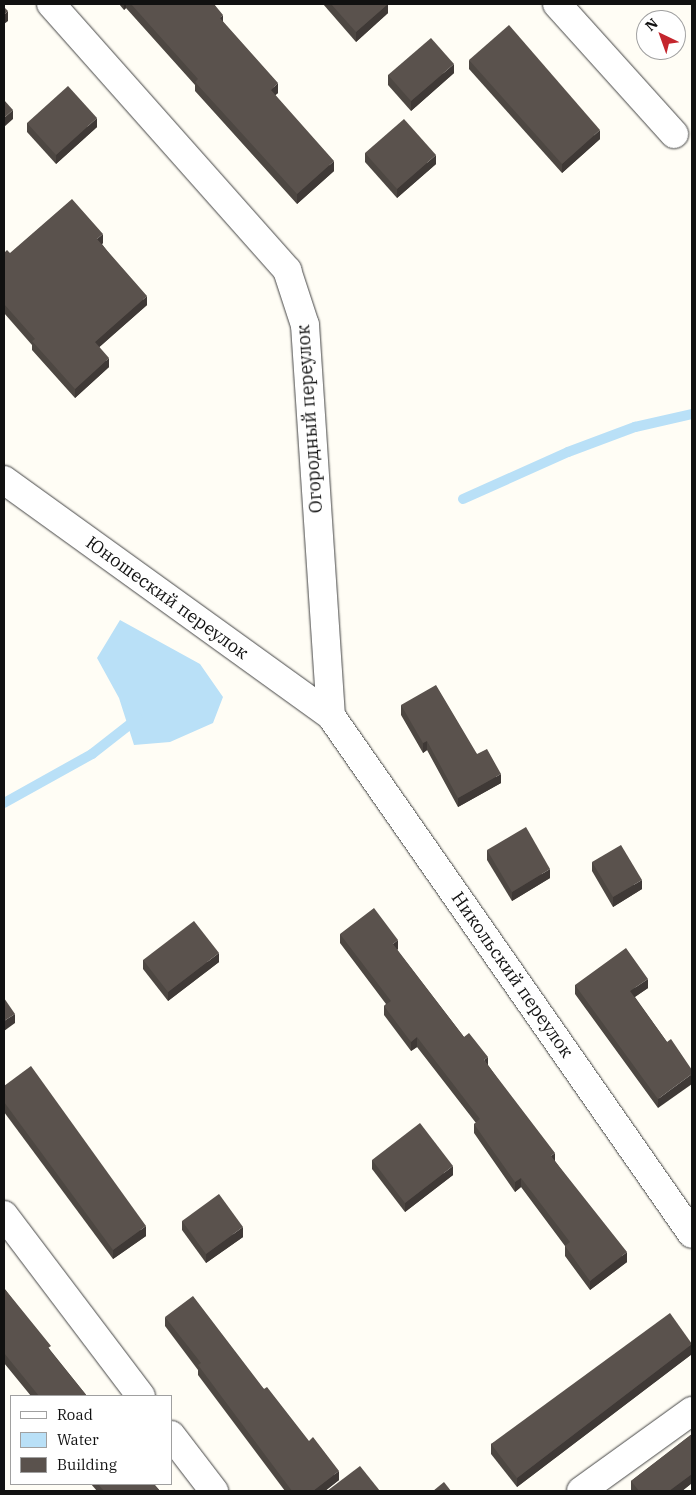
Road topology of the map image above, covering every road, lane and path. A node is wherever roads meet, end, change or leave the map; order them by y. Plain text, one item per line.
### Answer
1 (52, 4) edge
2 (556, 4) edge
3 (674, 134) dead end
4 (4, 480) edge
5 (331, 716) junction
6 (4, 1215) edge
7 (692, 1234) edge
8 (140, 1395) edge
9 (692, 1411) edge
10 (172, 1437) edge
11 (214, 1491) edge
12 (581, 1491) edge

1 - 5 street, Огородный переулок
2 - 3 street
4 - 5 street, Юношеский переулок
5 - 7 street, Никольский переулок
6 - 8 street
9 - 12 street
10 - 11 street

